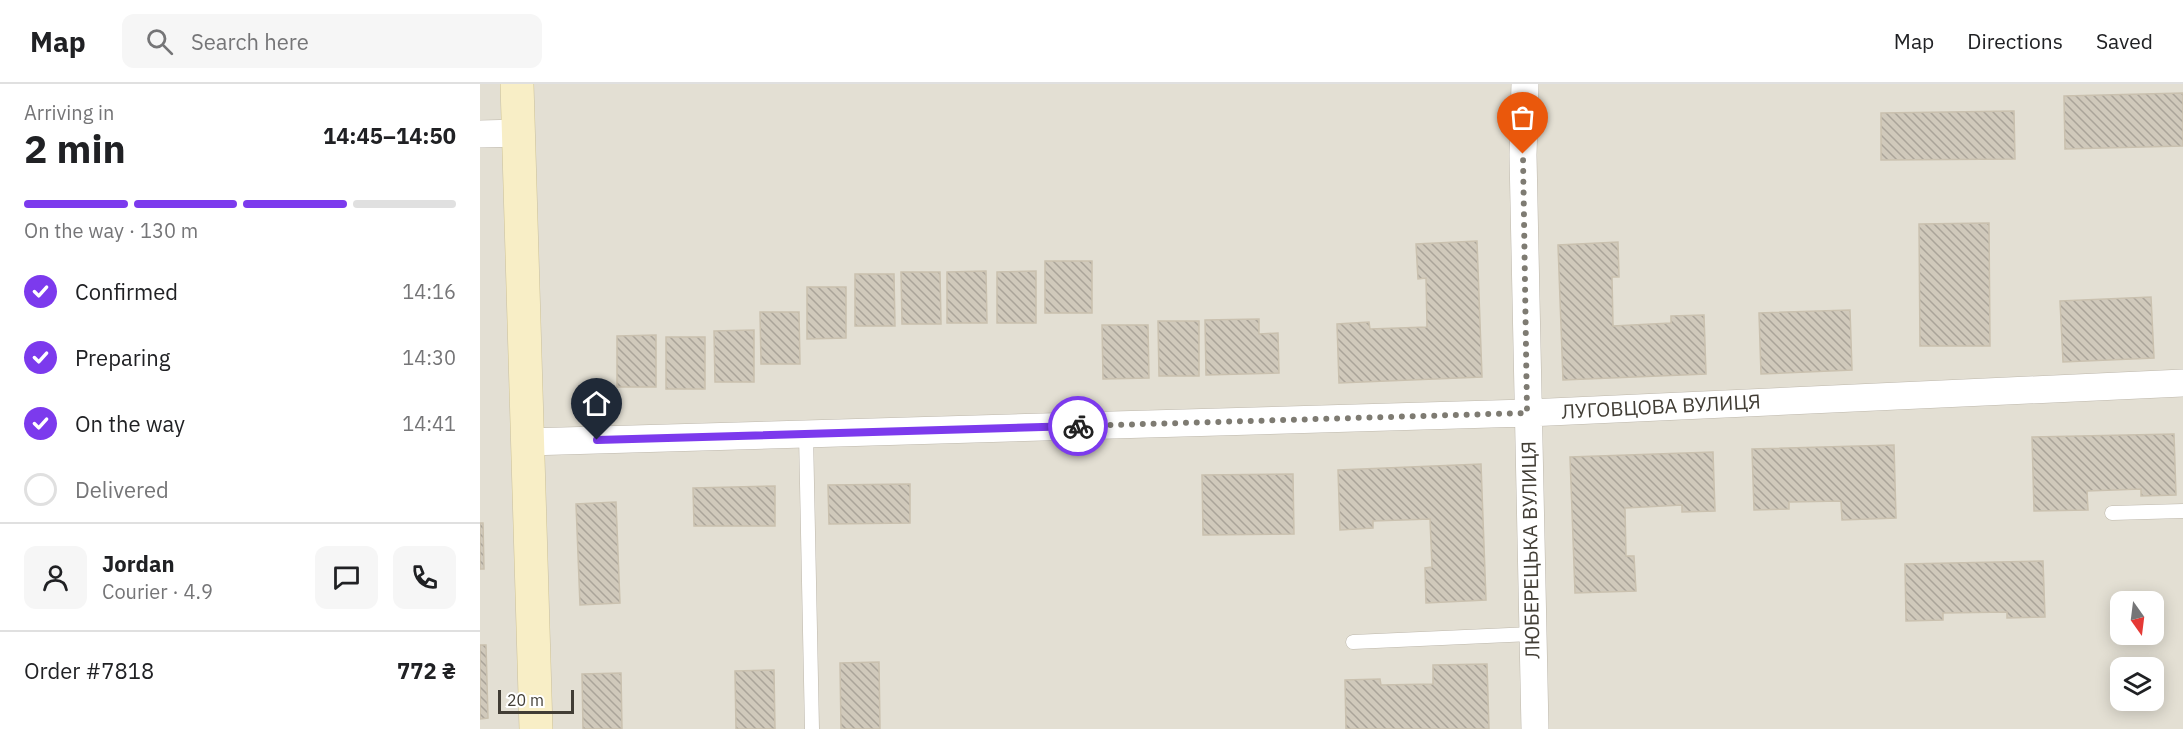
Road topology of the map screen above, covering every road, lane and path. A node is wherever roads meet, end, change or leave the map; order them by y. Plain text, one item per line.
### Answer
1 (517, 84) edge
2 (1525, 84) edge
3 (518, 133) junction
4 (480, 134) edge
5 (2183, 383) edge
6 (1527, 413) junction
7 (806, 434) junction
8 (527, 442) junction
9 (2183, 511) edge
10 (2112, 513) dead end
11 (1532, 634) junction
12 (1353, 642) dead end
13 (536, 729) edge
14 (812, 729) edge
15 (1534, 729) edge

1 - 3 street
2 - 6 street, ЛЮБЕРЕЦЬКА ВУЛИЦЯ
3 - 4 street
3 - 8 street
5 - 6 street, ЛУГОВЦОВА ВУЛИЦЯ
6 - 7 street, ЛУГОВЦОВА ВУЛИЦЯ
6 - 11 street, ЛЮБЕРЕЦЬКА ВУЛИЦЯ
7 - 8 street, ЛУГОВЦОВА ВУЛИЦЯ
7 - 14 lane
8 - 13 street
9 - 10 lane
11 - 12 lane
11 - 15 street, ЛЮБЕРЕЦЬКА ВУЛИЦЯ

